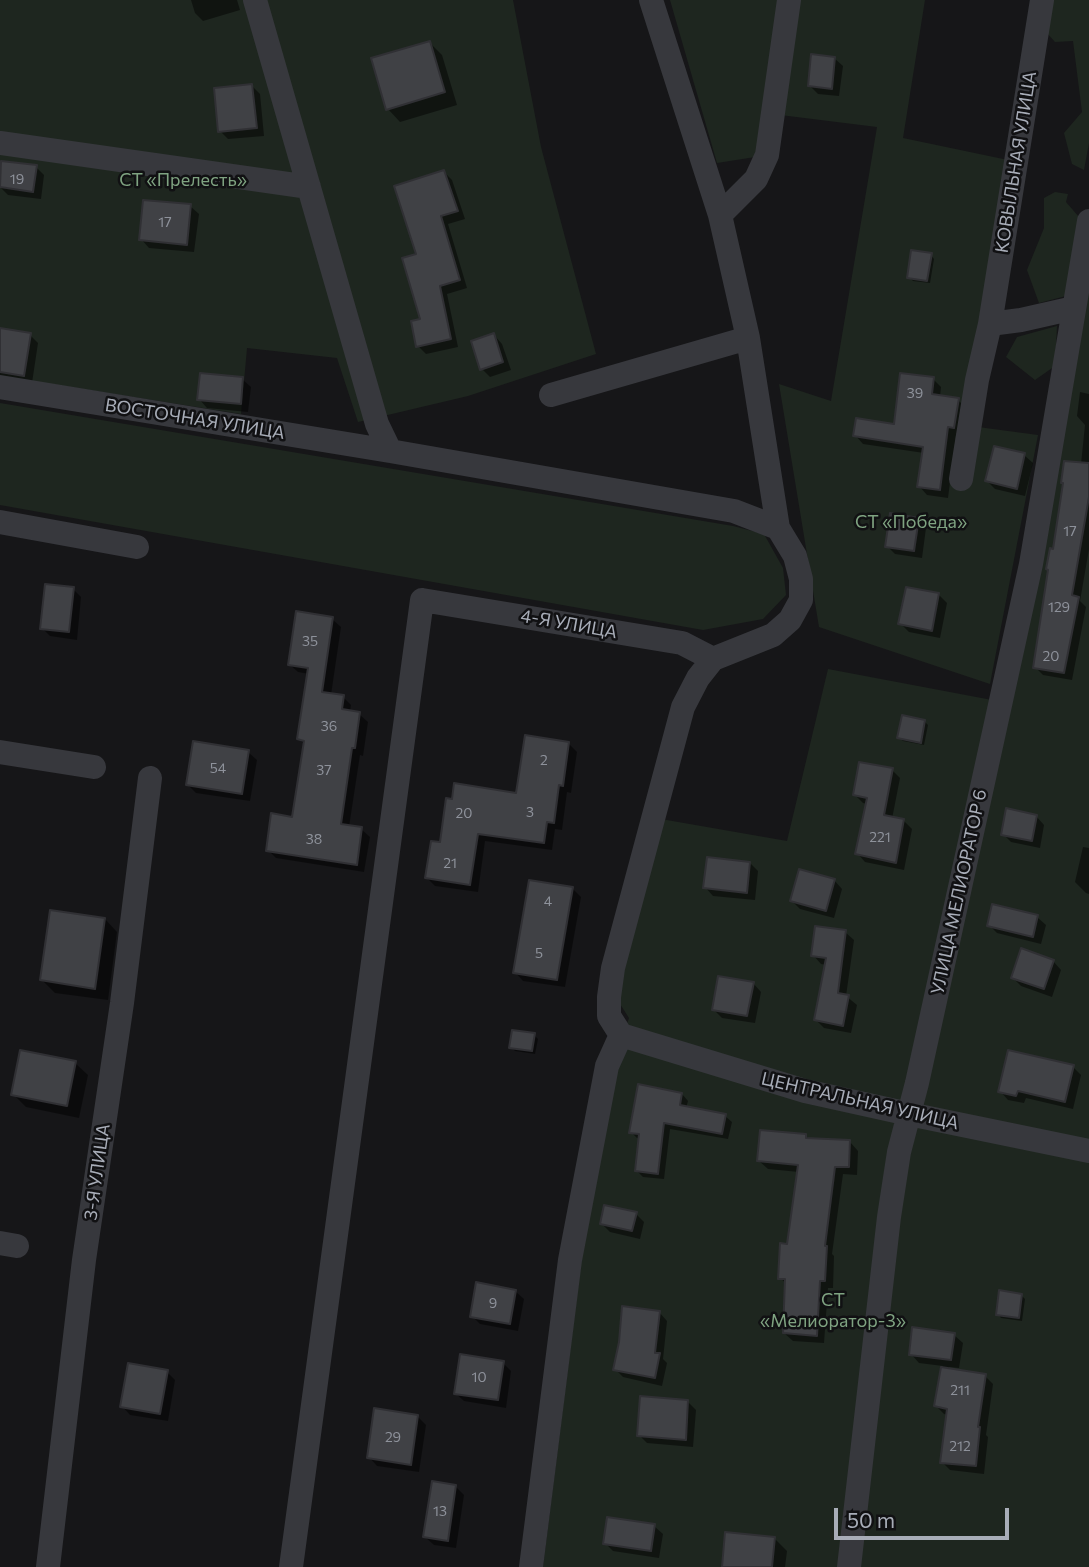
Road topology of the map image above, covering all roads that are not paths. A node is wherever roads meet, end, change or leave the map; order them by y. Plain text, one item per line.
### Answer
1 (255, 0) edge
2 (651, 0) edge
3 (789, 0) edge
4 (1042, 0) edge
5 (0, 143) edge
6 (309, 187) junction
7 (1089, 220) edge
8 (722, 223) junction
9 (1074, 308) junction
10 (990, 324) junction
11 (748, 338) junction
12 (0, 387) edge
13 (551, 395) dead end
14 (390, 451) junction
15 (961, 479) dead end
16 (0, 522) edge
17 (778, 528) junction
18 (137, 547) dead end
19 (713, 659) junction
20 (0, 751) edge
21 (94, 767) dead end
22 (150, 778) dead end
23 (621, 1035) junction
24 (909, 1114) junction
25 (1089, 1151) edge
26 (48, 1567) edge
27 (291, 1567) edge
28 (531, 1567) edge
29 (849, 1567) edge

1 - 6 street
2 - 8 street
3 - 8 street
4 - 10 street, КОВЫЛЬНАЯ УЛИЦА
5 - 6 street
6 - 14 street
7 - 9 street, УЛИЦА МЕЛИОРАТОР 6
8 - 11 street
9 - 10 street
9 - 24 street, УЛИЦА МЕЛИОРАТОР 6
10 - 15 street, КОВЫЛЬНАЯ УЛИЦА
11 - 13 street
11 - 17 street
12 - 14 street, ВОСТОЧНАЯ УЛИЦА
14 - 17 street, ВОСТОЧНАЯ УЛИЦА
16 - 18 street
17 - 19 street
19 - 23 street
19 - 27 street, 4-Я УЛИЦА
20 - 21 street
22 - 26 street, 3-Я УЛИЦА
23 - 24 street, ЦЕНТРАЛЬНАЯ УЛИЦА
23 - 28 street
24 - 25 street, ЦЕНТРАЛЬНАЯ УЛИЦА
24 - 29 street, УЛИЦА МЕЛИОРАТОР 6

